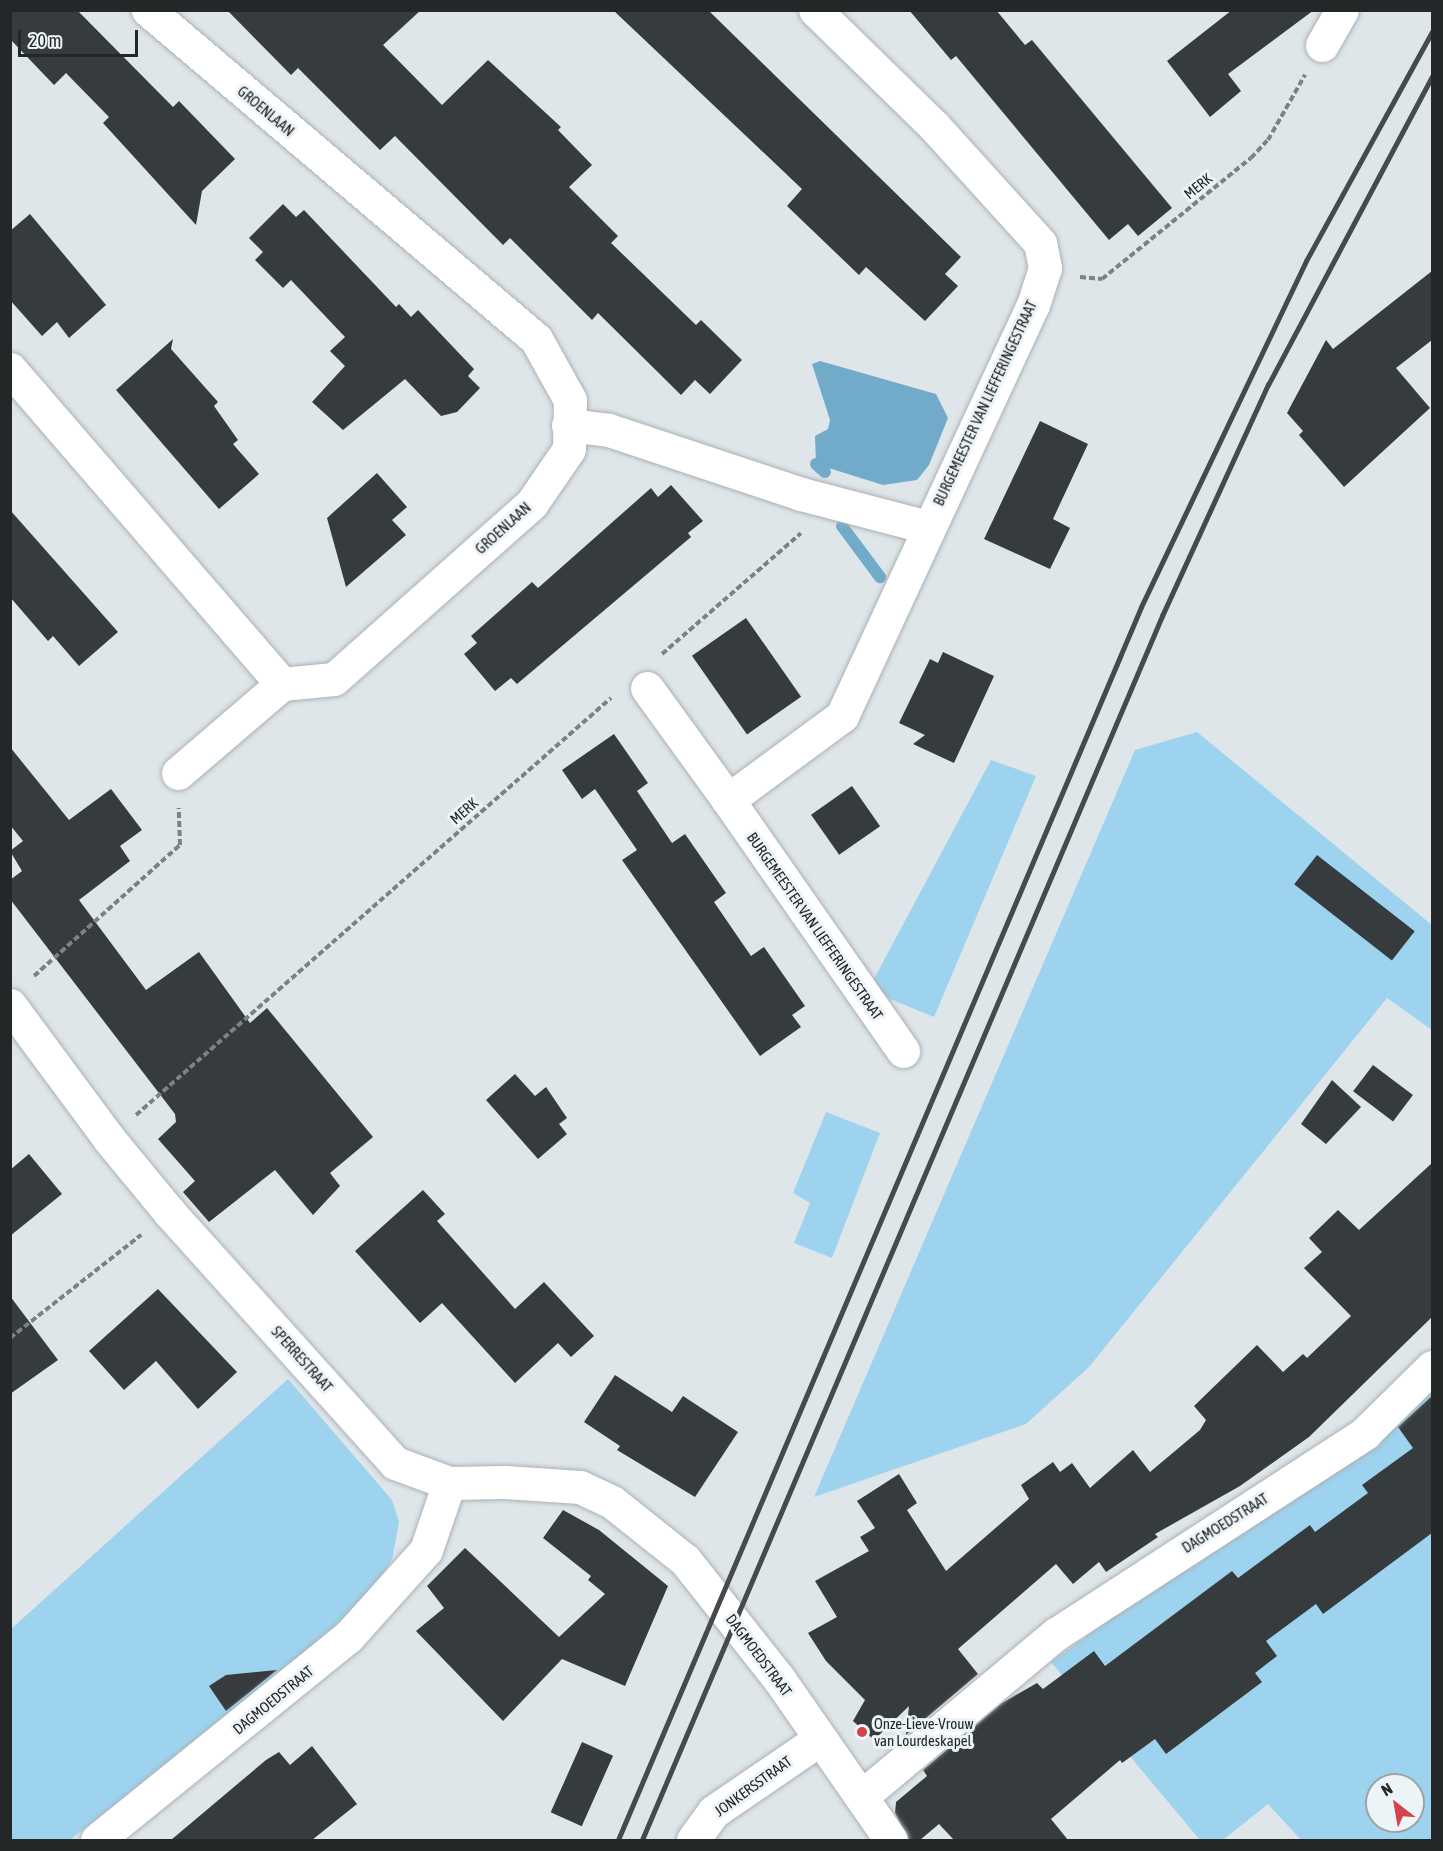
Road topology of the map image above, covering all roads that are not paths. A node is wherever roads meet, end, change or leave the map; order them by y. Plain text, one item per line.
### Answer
1 (148, 10) edge
2 (815, 10) edge
3 (1342, 10) edge
4 (1322, 45) road end
5 (10, 369) edge
6 (568, 425) junction
7 (928, 528) junction
8 (641, 680) road end
9 (282, 684) junction
10 (178, 773) road end
11 (728, 800) junction
12 (19, 994) edge
13 (903, 1052) dead end
14 (1432, 1367) edge
15 (449, 1483) junction
16 (820, 1738) junction
17 (862, 1796) junction
18 (97, 1840) edge
19 (693, 1840) edge
20 (891, 1840) edge

1 - 6 street, GROENLAAN
2 - 7 street, BURGEMEESTER VAN LIEFFERINGESTRAAT
3 - 4 street
5 - 9 street
6 - 7 street
6 - 9 street, GROENLAAN
7 - 11 street, BURGEMEESTER VAN LIEFFERINGESTRAAT
8 - 11 street, BURGEMEESTER VAN LIEFFERINGESTRAAT
9 - 10 street
11 - 13 street, BURGEMEESTER VAN LIEFFERINGESTRAAT
12 - 15 street, SPERRESTRAAT
14 - 17 street, DAGMOEDSTRAAT
15 - 16 street, DAGMOEDSTRAAT
15 - 18 street, DAGMOEDSTRAAT
16 - 17 street, DAGMOEDSTRAAT
16 - 19 street, JONKERSSTRAAT
17 - 20 street

